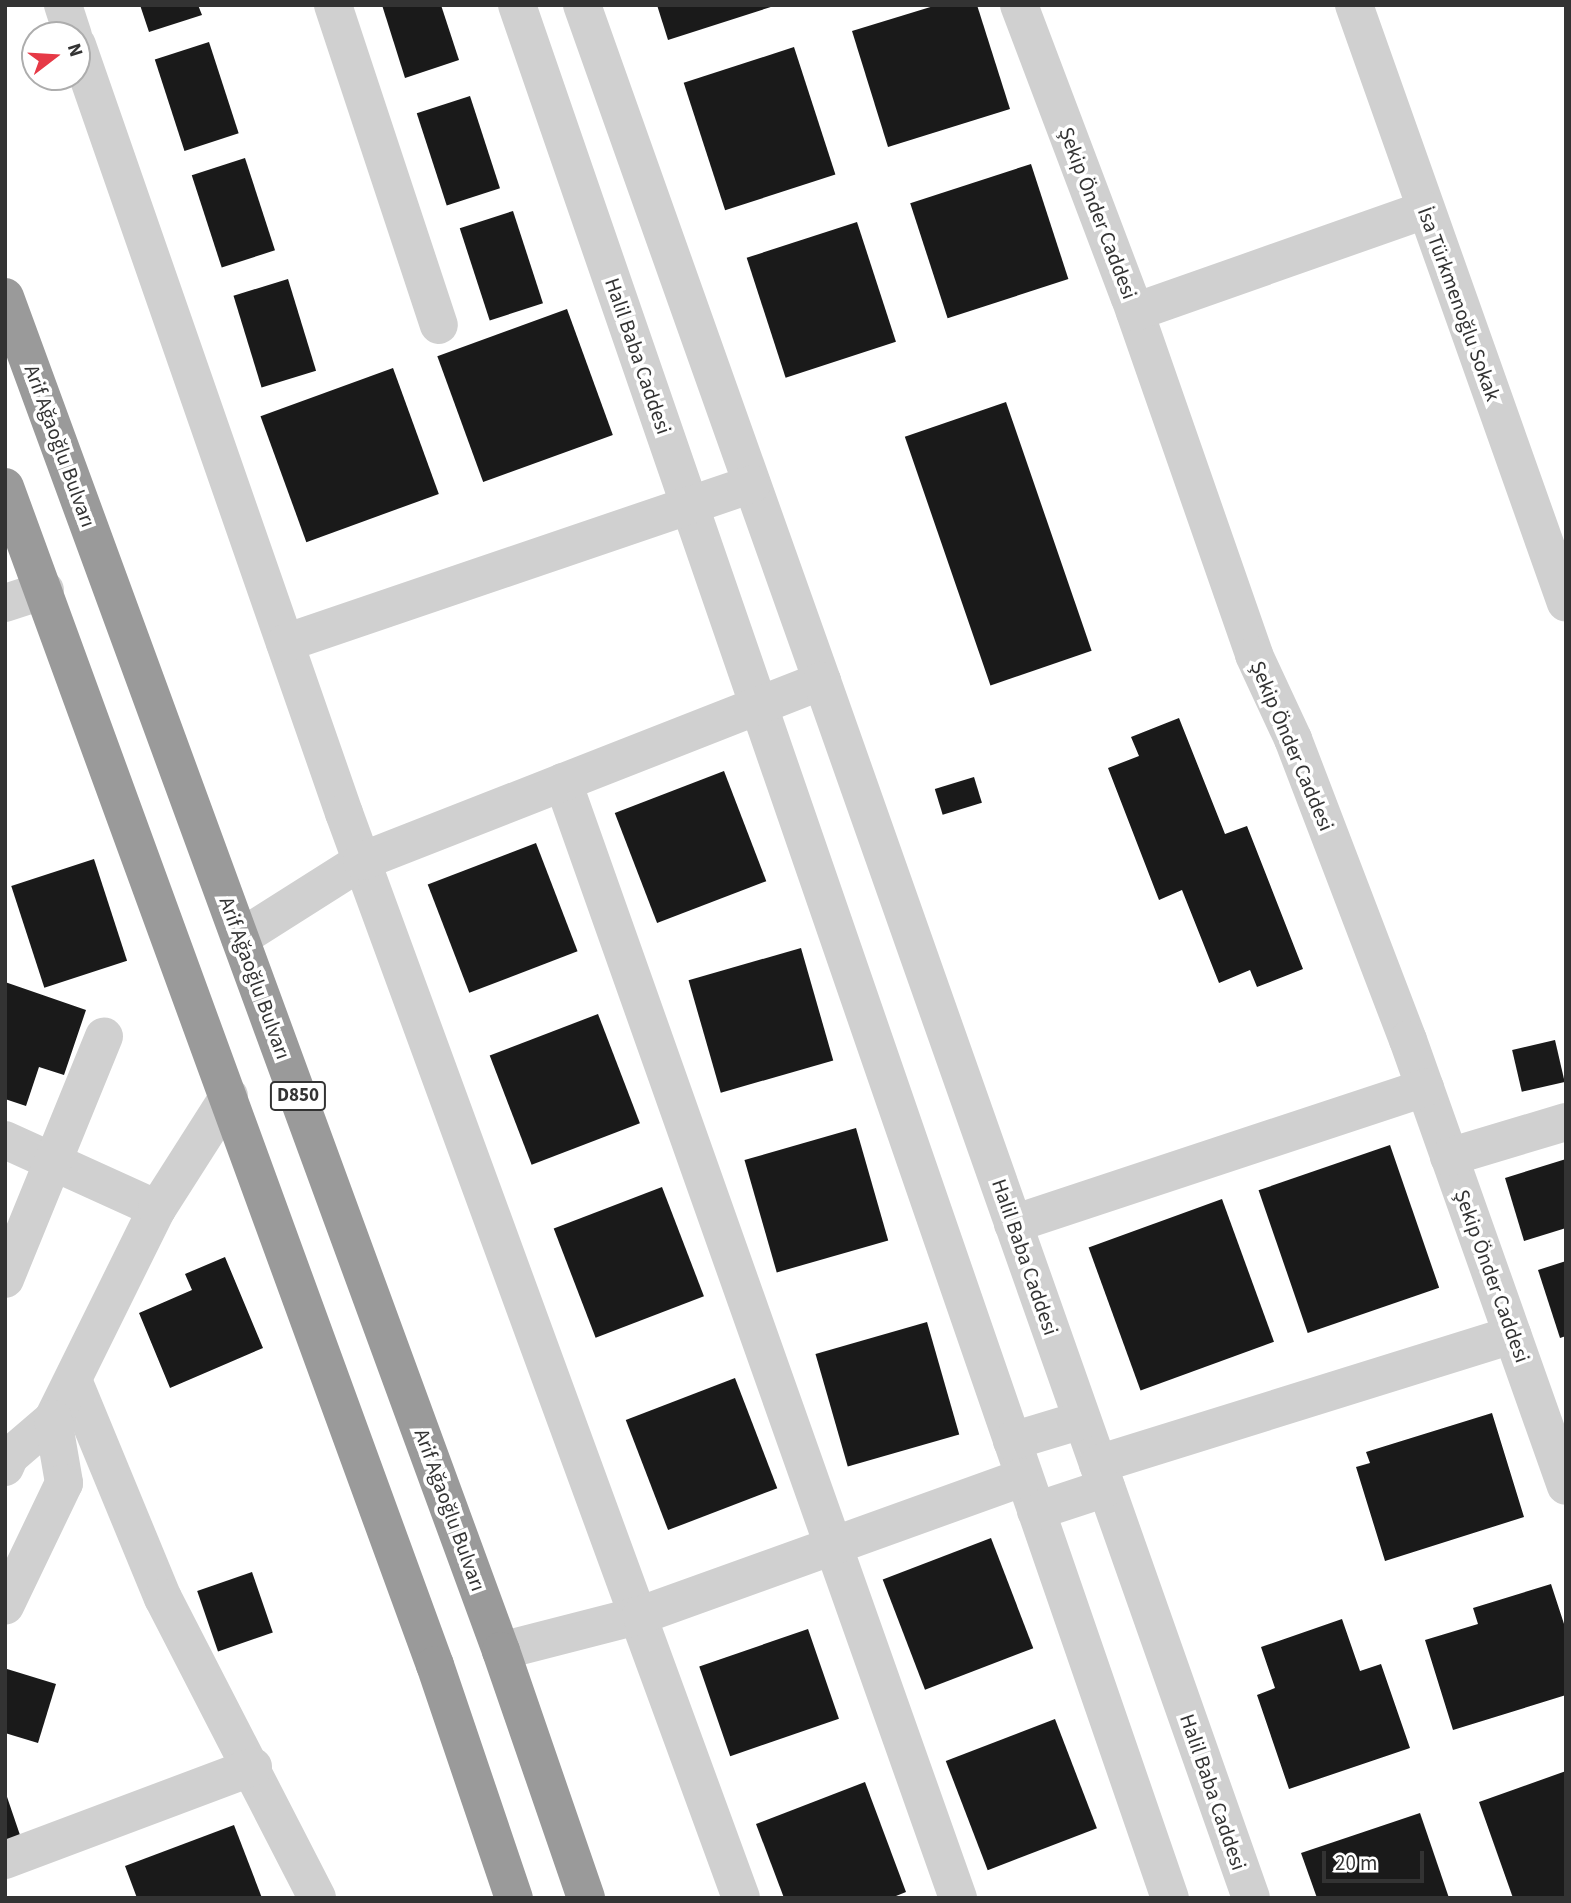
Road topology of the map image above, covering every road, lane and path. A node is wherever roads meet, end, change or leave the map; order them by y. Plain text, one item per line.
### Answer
1 (332, 5) edge
2 (517, 5) edge
3 (582, 5) edge
4 (1019, 5) edge
5 (1354, 5) edge
6 (91, 85) edge
7 (1425, 210) junction
8 (5, 297) edge
9 (1135, 312) junction
10 (439, 325) dead end
11 (752, 484) junction
12 (5, 487) edge
13 (689, 506) junction
14 (45, 590) junction
15 (5, 603) edge
16 (1566, 603) edge
17 (285, 643) junction
18 (822, 681) junction
19 (758, 706) junction
20 (563, 782) junction
21 (362, 861) junction
22 (240, 939) junction
23 (104, 1036) dead end
24 (1425, 1088) junction
25 (229, 1096) junction
26 (1566, 1122) edge
27 (5, 1140) edge
28 (1449, 1157) junction
29 (53, 1162) junction
30 (157, 1209) junction
31 (1013, 1224) junction
32 (5, 1279) edge
33 (1512, 1335) junction
34 (73, 1380) junction
35 (1552, 1406) edge
36 (53, 1419) junction
37 (1082, 1420) junction
38 (1012, 1441) junction
39 (5, 1467) edge
40 (1102, 1476) junction
41 (1566, 1486) edge
42 (1030, 1494) junction
43 (834, 1545) junction
44 (5, 1606) edge
45 (641, 1615) junction
46 (501, 1651) junction
47 (253, 1767) junction
48 (5, 1860) edge
49 (317, 1898) edge
50 (514, 1898) edge
51 (586, 1898) edge
52 (741, 1898) edge
53 (958, 1898) edge
54 (1170, 1898) edge
55 (1251, 1898) edge

1 - 10 street
2 - 13 street, Halil Baba Caddesi
3 - 11 street, Halil Baba Caddesi
4 - 9 street, Şekip Önder Caddesi
5 - 7 street, İsa Türkmenoğlu Sokak
6 - 17 street
7 - 9 street
7 - 16 street, İsa Türkmenoğlu Sokak
8 - 22 highway, Arif Ağaoğlu Bulvarı / D850
9 - 24 street, Şekip Önder Caddesi
11 - 13 street
11 - 18 street, Halil Baba Caddesi
12 - 14 highway
13 - 17 street
13 - 19 street, Halil Baba Caddesi
14 - 15 street
14 - 25 highway
17 - 21 street
18 - 19 street
18 - 31 street, Halil Baba Caddesi
19 - 20 street
19 - 38 street, Halil Baba Caddesi
20 - 21 street
20 - 43 street
21 - 22 street
21 - 45 street
22 - 46 highway, Arif Ağaoğlu Bulvarı / D850
23 - 29 street
24 - 28 street, Şekip Önder Caddesi
24 - 31 street
25 - 30 street
25 - 50 highway
26 - 28 street
27 - 29 street
28 - 33 street, Şekip Önder Caddesi
29 - 30 street
29 - 32 street
30 - 34 street
31 - 37 street, Halil Baba Caddesi
33 - 35 street, Şekip Önder Caddesi
33 - 40 street
34 - 36 street
34 - 47 street
35 - 41 street, Şekip Önder Caddesi
36 - 39 street
36 - 44 street
37 - 38 street
37 - 40 street, Halil Baba Caddesi
38 - 42 street, Halil Baba Caddesi
40 - 42 street
40 - 55 street, Halil Baba Caddesi
42 - 43 street
42 - 54 street, Halil Baba Caddesi
43 - 45 street
43 - 53 street
45 - 46 street
45 - 52 street
46 - 51 highway, Arif Ağaoğlu Bulvarı / D850
47 - 48 street
47 - 49 street

